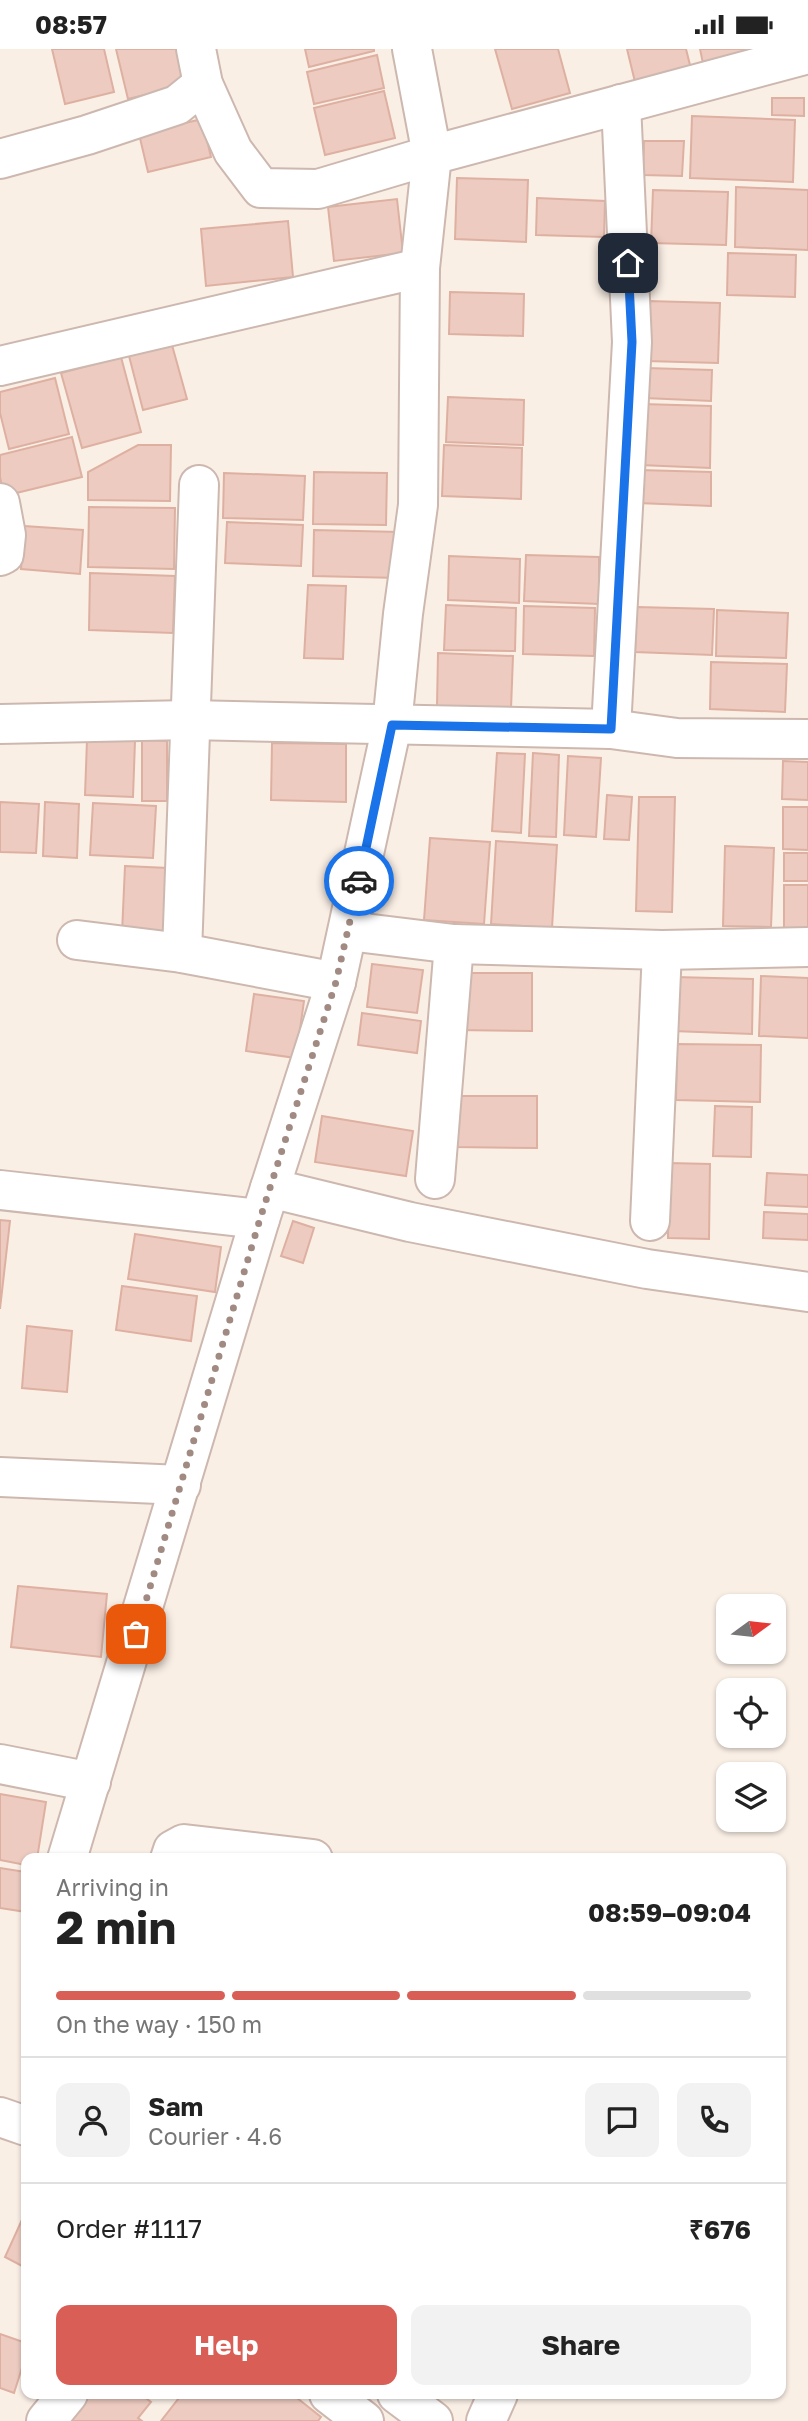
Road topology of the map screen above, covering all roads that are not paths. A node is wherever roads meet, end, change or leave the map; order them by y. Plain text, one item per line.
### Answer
1 (412, 49) edge
2 (808, 54) edge
3 (200, 67) edge
4 (621, 104) junction
5 (432, 155) junction
6 (0, 159) edge
7 (420, 268) junction
8 (0, 366) edge
9 (199, 485) dead end
10 (0, 503) edge
11 (0, 557) edge
12 (189, 720) junction
13 (0, 724) edge
14 (392, 725) junction
15 (611, 729) junction
16 (808, 739) edge
17 (348, 931) junction
18 (77, 940) dead end
19 (454, 944) junction
20 (808, 947) edge
21 (662, 950) junction
22 (182, 953) junction
23 (336, 982) junction
24 (435, 1179) dead end
25 (0, 1190) edge
26 (265, 1204) junction
27 (650, 1221) dead end
28 (808, 1292) edge
29 (0, 1477) edge
30 (181, 1486) junction
31 (0, 1764) edge
32 (91, 1782) junction
33 (69, 1853) edge
34 (172, 1853) edge
35 (265, 1853) edge
36 (0, 2117) edge
37 (21, 2124) edge
38 (64, 2399) edge
39 (496, 2399) edge
40 (46, 2421) edge
41 (486, 2421) edge

1 - 5 street
2 - 4 street
3 - 5 street
3 - 6 street
4 - 5 street
4 - 15 street
5 - 7 street
7 - 8 street
7 - 14 street
9 - 12 street
10 - 11 street
12 - 13 street
12 - 14 street
12 - 22 street
14 - 15 street
14 - 17 street
15 - 16 street
17 - 19 street
17 - 23 street
18 - 22 street
19 - 21 street
19 - 24 street
20 - 21 street
21 - 27 street
22 - 23 street
23 - 26 street
25 - 26 street
26 - 28 street
26 - 30 street
29 - 30 street
30 - 32 street
31 - 32 street
32 - 33 street
34 - 35 street
36 - 37 street
38 - 40 street
39 - 41 street

